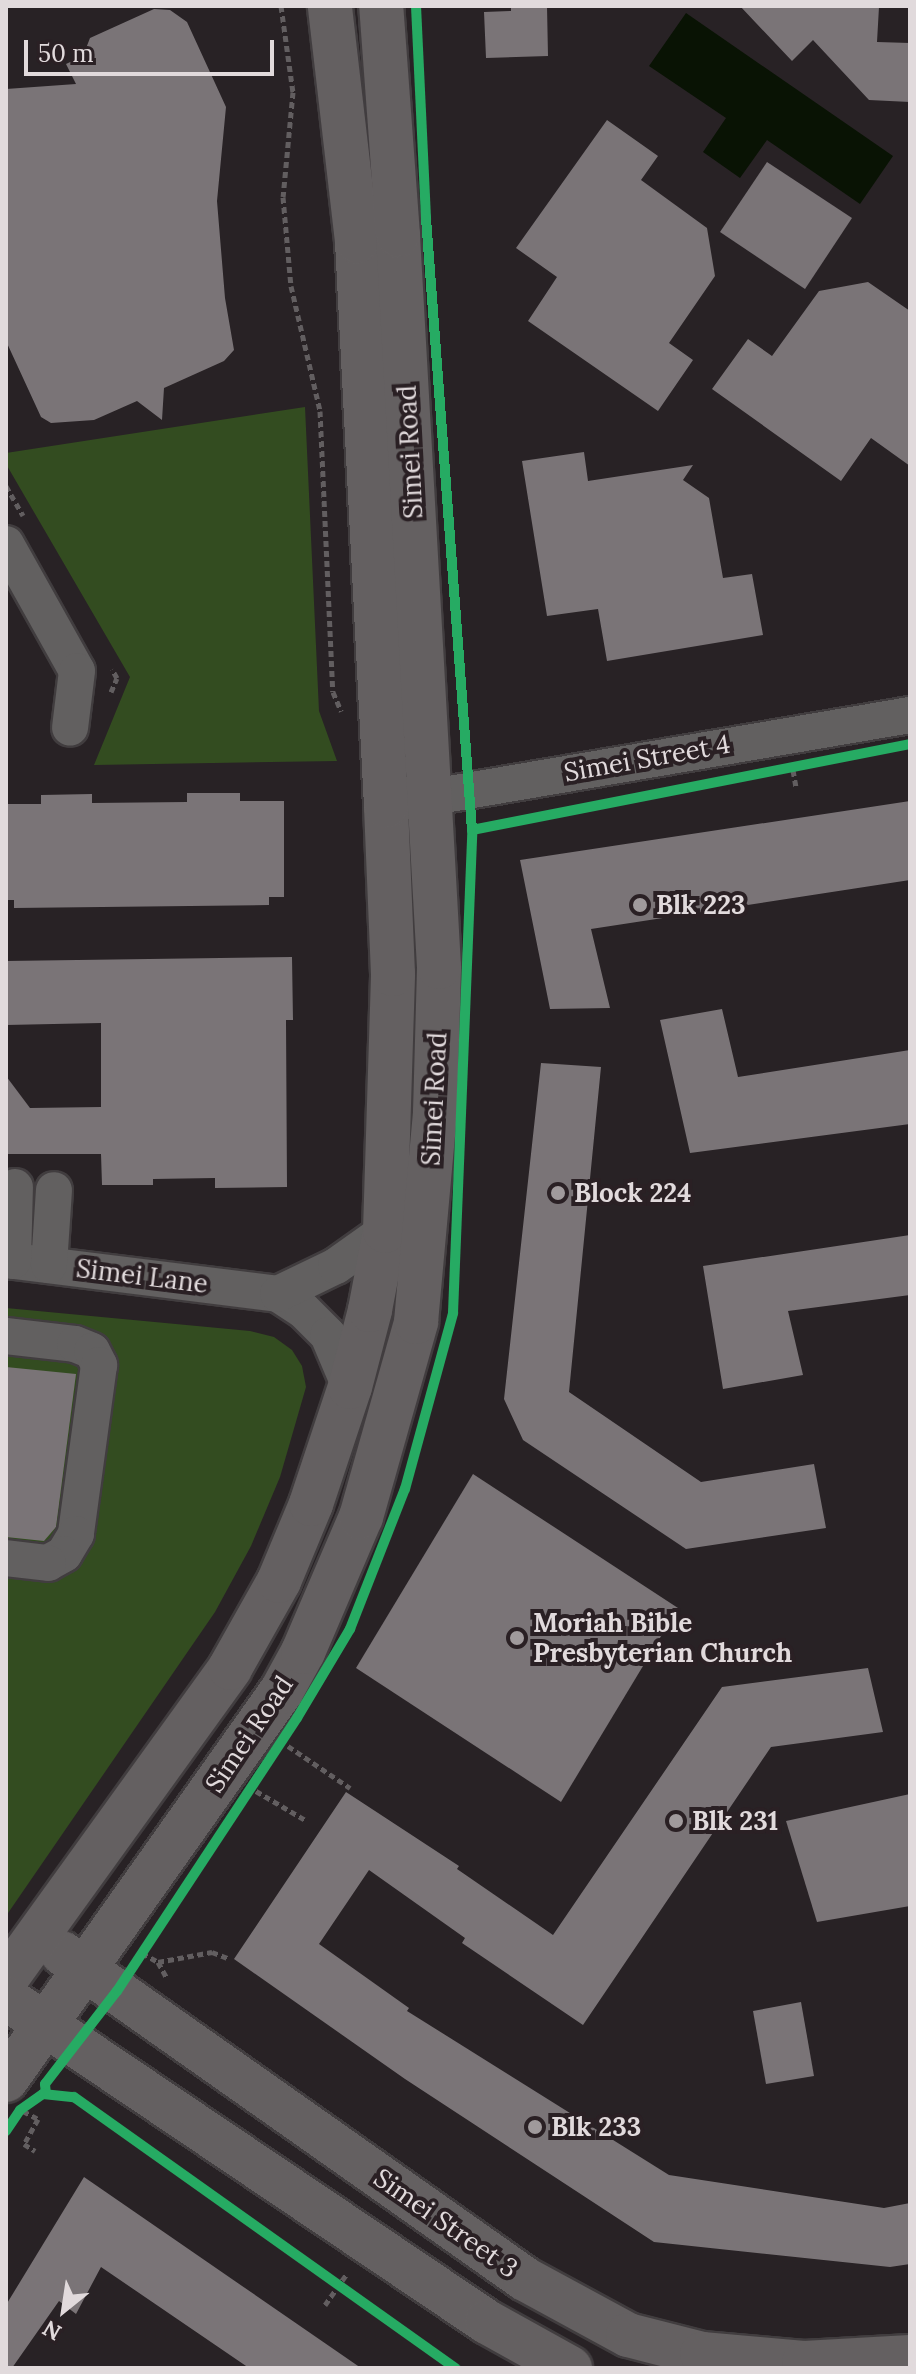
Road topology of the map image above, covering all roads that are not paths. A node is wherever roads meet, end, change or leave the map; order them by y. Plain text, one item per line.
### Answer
1 (330, 6) edge
2 (381, 6) edge
3 (6, 544) edge
4 (910, 715) edge
5 (70, 728) dead end
6 (429, 797) junction
7 (386, 806) junction
8 (15, 1187) dead end
9 (54, 1190) dead end
10 (385, 1231) junction
11 (9, 1261) edge
12 (49, 1265) junction
13 (278, 1294) junction
14 (6, 1336) edge
15 (350, 1387) junction
16 (6, 1558) edge
17 (230, 1668) junction
18 (285, 1711) junction
19 (37, 1935) junction
20 (6, 1979) edge
21 (101, 1980) junction
22 (6, 1998) edge
23 (47, 2023) junction
24 (17, 2101) edge
25 (910, 2357) edge
26 (570, 2368) edge

1 - 7 main road, Simei Road
2 - 6 main road, Simei Road
3 - 5 street
4 - 6 street, Simei Street 4
6 - 7 street, Simei Street 4
6 - 18 main road, Simei Road
7 - 10 main road, Simei Road
8 - 11 street
9 - 12 street
10 - 13 street
10 - 15 main road, Simei Road
11 - 12 street, Simei Lane
12 - 13 street, Simei Lane
13 - 15 street, Simei Lane
14 - 16 street
15 - 17 main road, Simei Road
17 - 18 main road
17 - 19 main road, Simei Road
18 - 21 main road, Simei Road
19 - 20 main road, Simei Road
19 - 21 main road, Simei Street 3
21 - 23 main road, Simei Road
21 - 25 main road, Simei Street 3
22 - 23 main road
23 - 24 main road, Simei Road
23 - 26 main road

